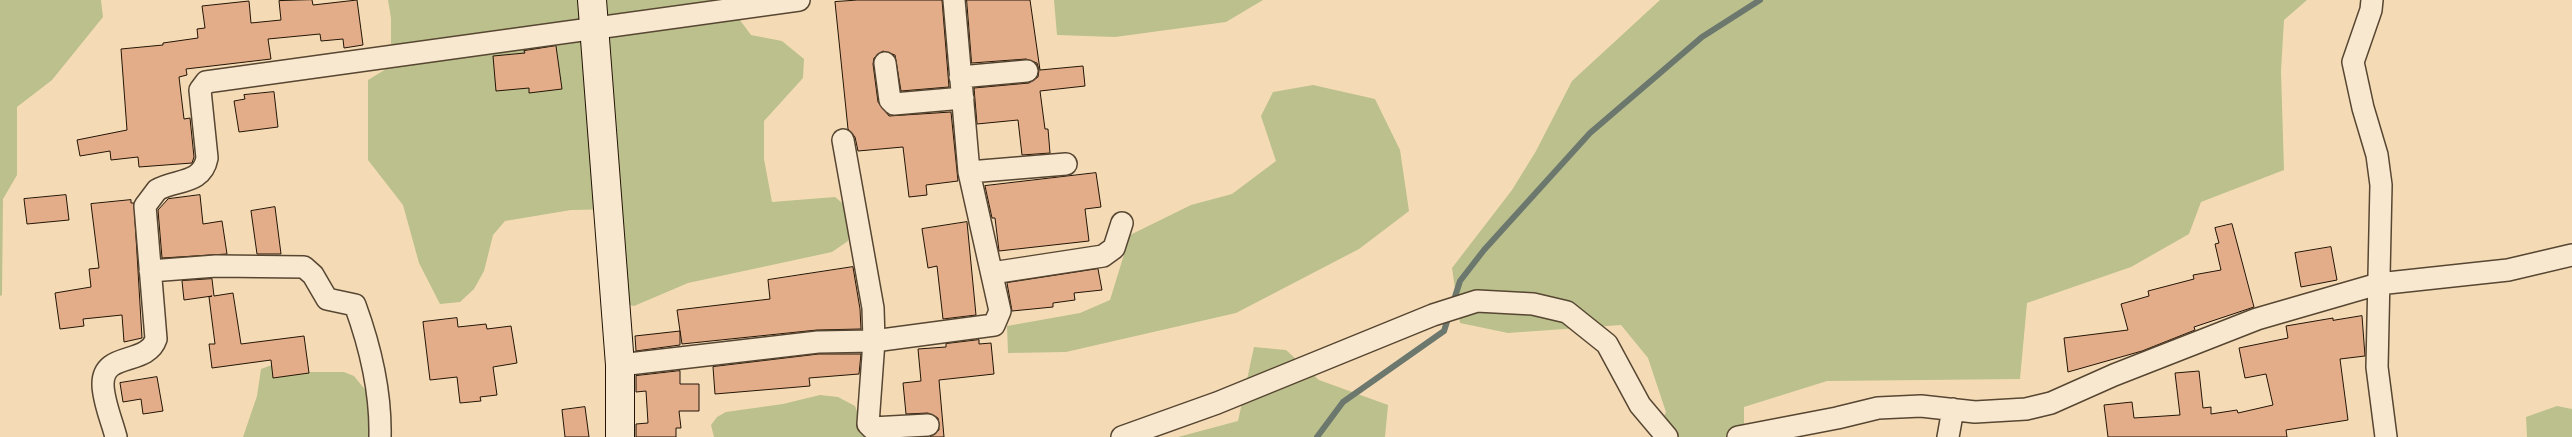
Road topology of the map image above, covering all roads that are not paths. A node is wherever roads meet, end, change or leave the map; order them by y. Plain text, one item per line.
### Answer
1 (592, 0) edge
2 (799, 0) edge
3 (954, 0) edge
4 (2372, 0) edge
5 (735, 4) edge
6 (595, 29) junction
7 (885, 63) dead end
8 (1027, 70) dead end
9 (960, 77) junction
10 (963, 98) junction
11 (843, 140) dead end
12 (1066, 164) dead end
13 (970, 172) junction
14 (1122, 223) dead end
15 (2572, 255) edge
16 (150, 271) junction
17 (992, 273) junction
18 (2378, 284) junction
19 (874, 341) junction
20 (620, 365) junction
21 (1953, 409) junction
22 (928, 425) dead end
23 (116, 437) edge
24 (380, 437) edge
25 (620, 437) edge
26 (1122, 437) edge
27 (1667, 437) edge
28 (1738, 437) edge
29 (1948, 437) edge
30 (2386, 437) edge

1 - 6 street
2 - 5 street
3 - 9 street
4 - 18 street
5 - 6 street
6 - 16 street
6 - 20 street
7 - 10 street
8 - 9 street
9 - 10 street
10 - 13 street
11 - 19 street
12 - 13 street
13 - 17 street
14 - 17 street
15 - 18 street
16 - 23 street
16 - 24 street
17 - 19 street
18 - 21 street
18 - 30 street
19 - 20 street
19 - 22 street
20 - 25 street
21 - 28 street
21 - 29 street
26 - 27 street

